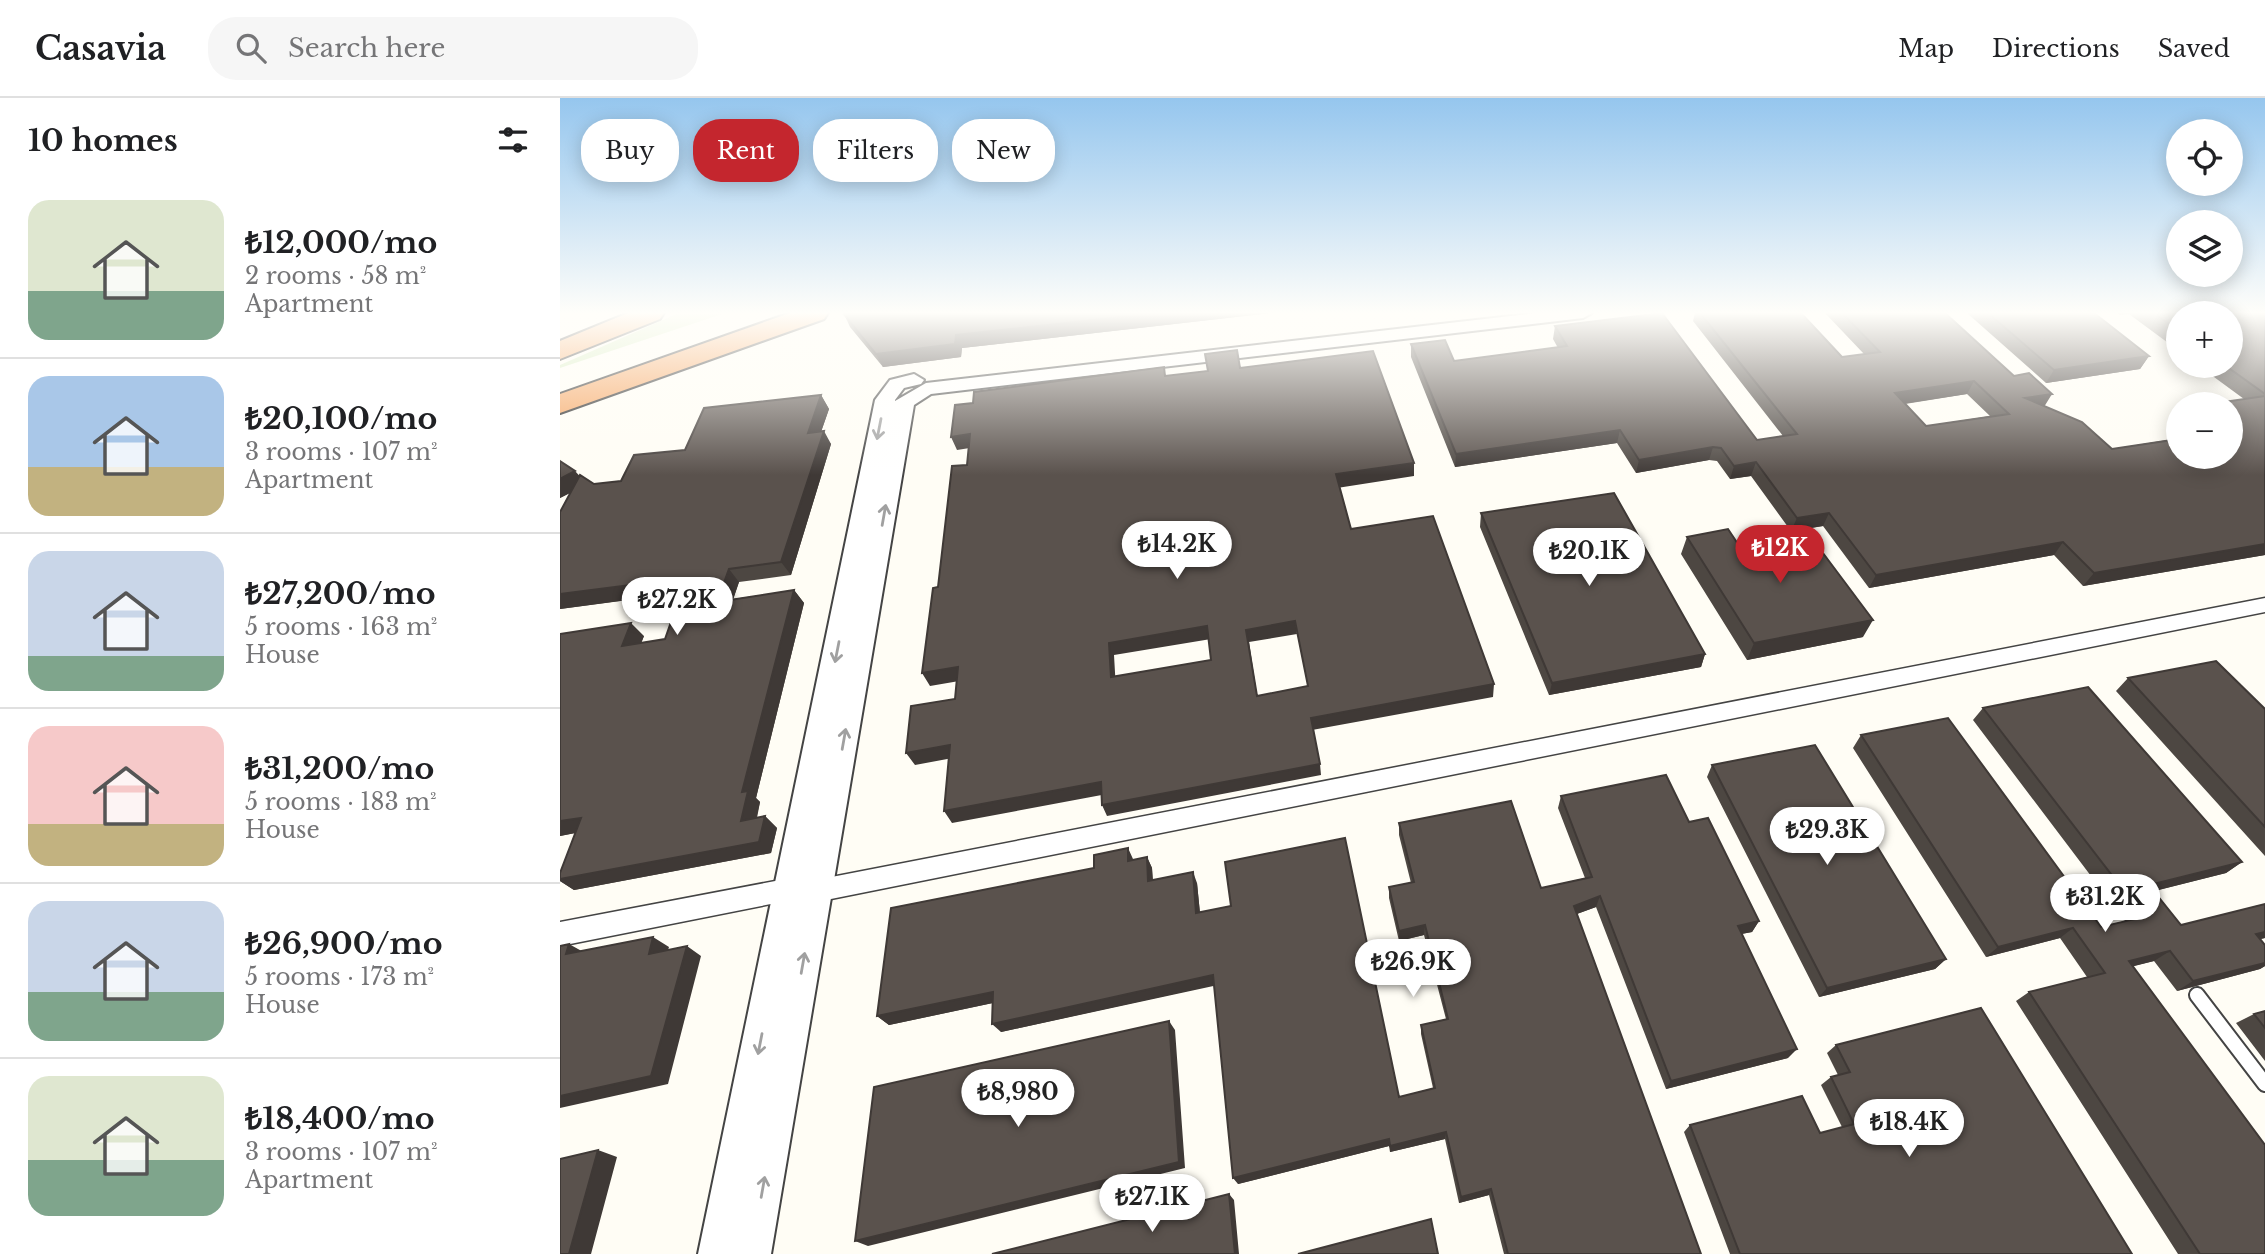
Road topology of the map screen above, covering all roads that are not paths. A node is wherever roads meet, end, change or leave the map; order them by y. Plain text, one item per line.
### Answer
1 (589, 367) edge
2 (664, 367) edge
3 (1012, 367) edge
4 (1117, 367) edge
5 (560, 377) edge
6 (905, 390) junction
7 (560, 404) edge
8 (2265, 606) edge
9 (804, 890) junction
10 (560, 934) edge
11 (2197, 995) edge
12 (2265, 1084) edge
13 (718, 1254) edge
14 (751, 1254) edge

1 - 5 highway
2 - 7 highway
3 - 6 street
4 - 6 street
6 - 9 street
8 - 9 street
9 - 10 street
9 -> 13 street
14 -> 9 street
11 - 12 lane

